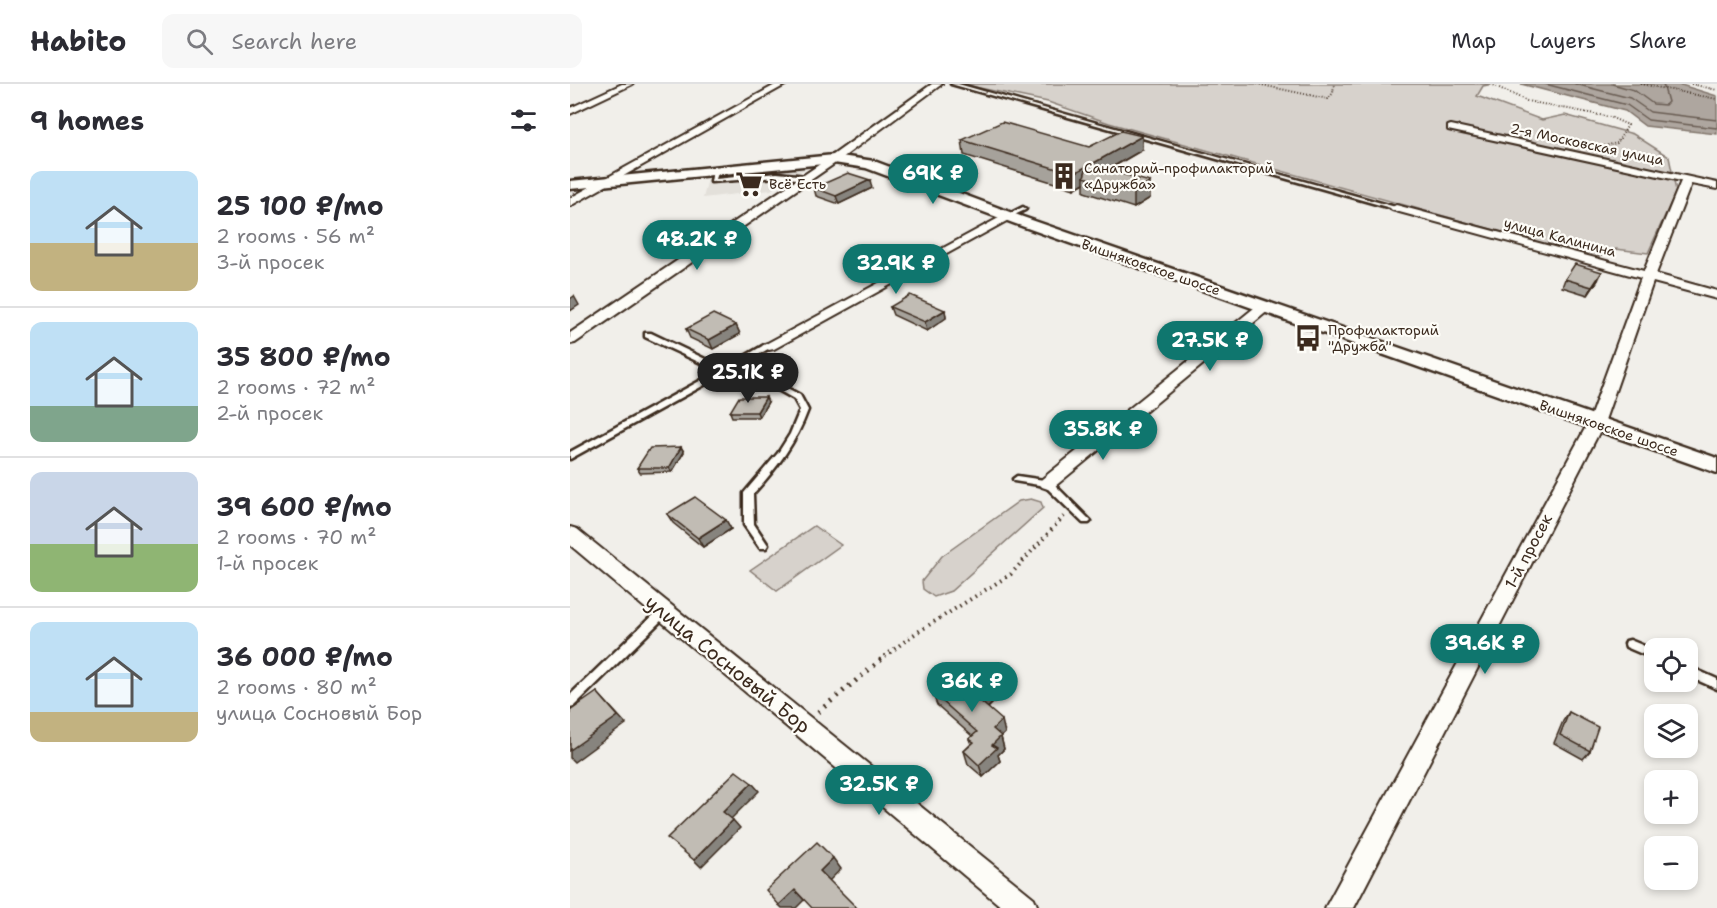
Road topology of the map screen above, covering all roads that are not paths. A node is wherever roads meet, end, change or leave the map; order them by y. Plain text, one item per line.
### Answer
1 (629, 84) edge
2 (783, 84) edge
3 (938, 84) edge
4 (953, 84) edge
5 (570, 111) edge
6 (1451, 128) dead end
7 (1126, 132) junction
8 (1119, 135) edge
9 (834, 159) junction
10 (716, 170) junction
11 (807, 178) junction
12 (1688, 178) junction
13 (609, 181) junction
14 (570, 185) edge
15 (1717, 186) edge
16 (570, 203) edge
17 (1396, 208) joint
18 (1015, 213) junction
19 (1648, 277) junction
20 (1717, 295) edge
21 (1264, 307) junction
22 (648, 335) dead end
23 (570, 340) edge
24 (769, 346) joint
25 (738, 363) junction
26 (724, 371) junction
27 (1596, 423) junction
28 (570, 456) edge
29 (1717, 466) edge
30 (1017, 479) dead end
31 (1048, 483) junction
32 (1086, 521) dead end
33 (570, 534) edge
34 (762, 545) dead end
35 (664, 611) junction
36 (1630, 644) dead end
37 (1644, 650) edge
38 (1698, 675) edge
39 (1717, 684) edge
40 (570, 702) edge
41 (1024, 908) edge
42 (1339, 908) edge

1 - 5 street
2 - 13 street
3 - 9 street
4 - 7 lane
6 - 12 street, 2-я Московская улица
7 - 8 lane
7 - 17 lane
9 - 10 street, Вишняковское шоссе
9 - 11 street
9 - 18 street, Вишняковское шоссе
10 - 11 lane
10 - 13 street, Вишняковское шоссе
11 - 23 street
12 - 15 street, 2-я Московская улица
12 - 19 street, 1-й просек
13 - 14 street, Вишняковское шоссе
13 - 16 street
17 - 19 street, улица Калинина
18 - 21 street, Вишняковское шоссе
18 - 24 street
19 - 20 street, улица Калинина
19 - 27 street, 1-й просек
21 - 27 street, Вишняковское шоссе
21 - 31 street
22 - 26 lane
24 - 25 lane
25 - 26 lane
25 - 34 lane
26 - 28 lane
27 - 29 street, Вишняковское шоссе
27 - 42 street, 1-й просек
30 - 31 lane
31 - 32 lane
33 - 35 street, улица Сосновый Бор
35 - 40 lane
35 - 41 street, улица Сосновый Бор
36 - 37 lane
38 - 39 lane

